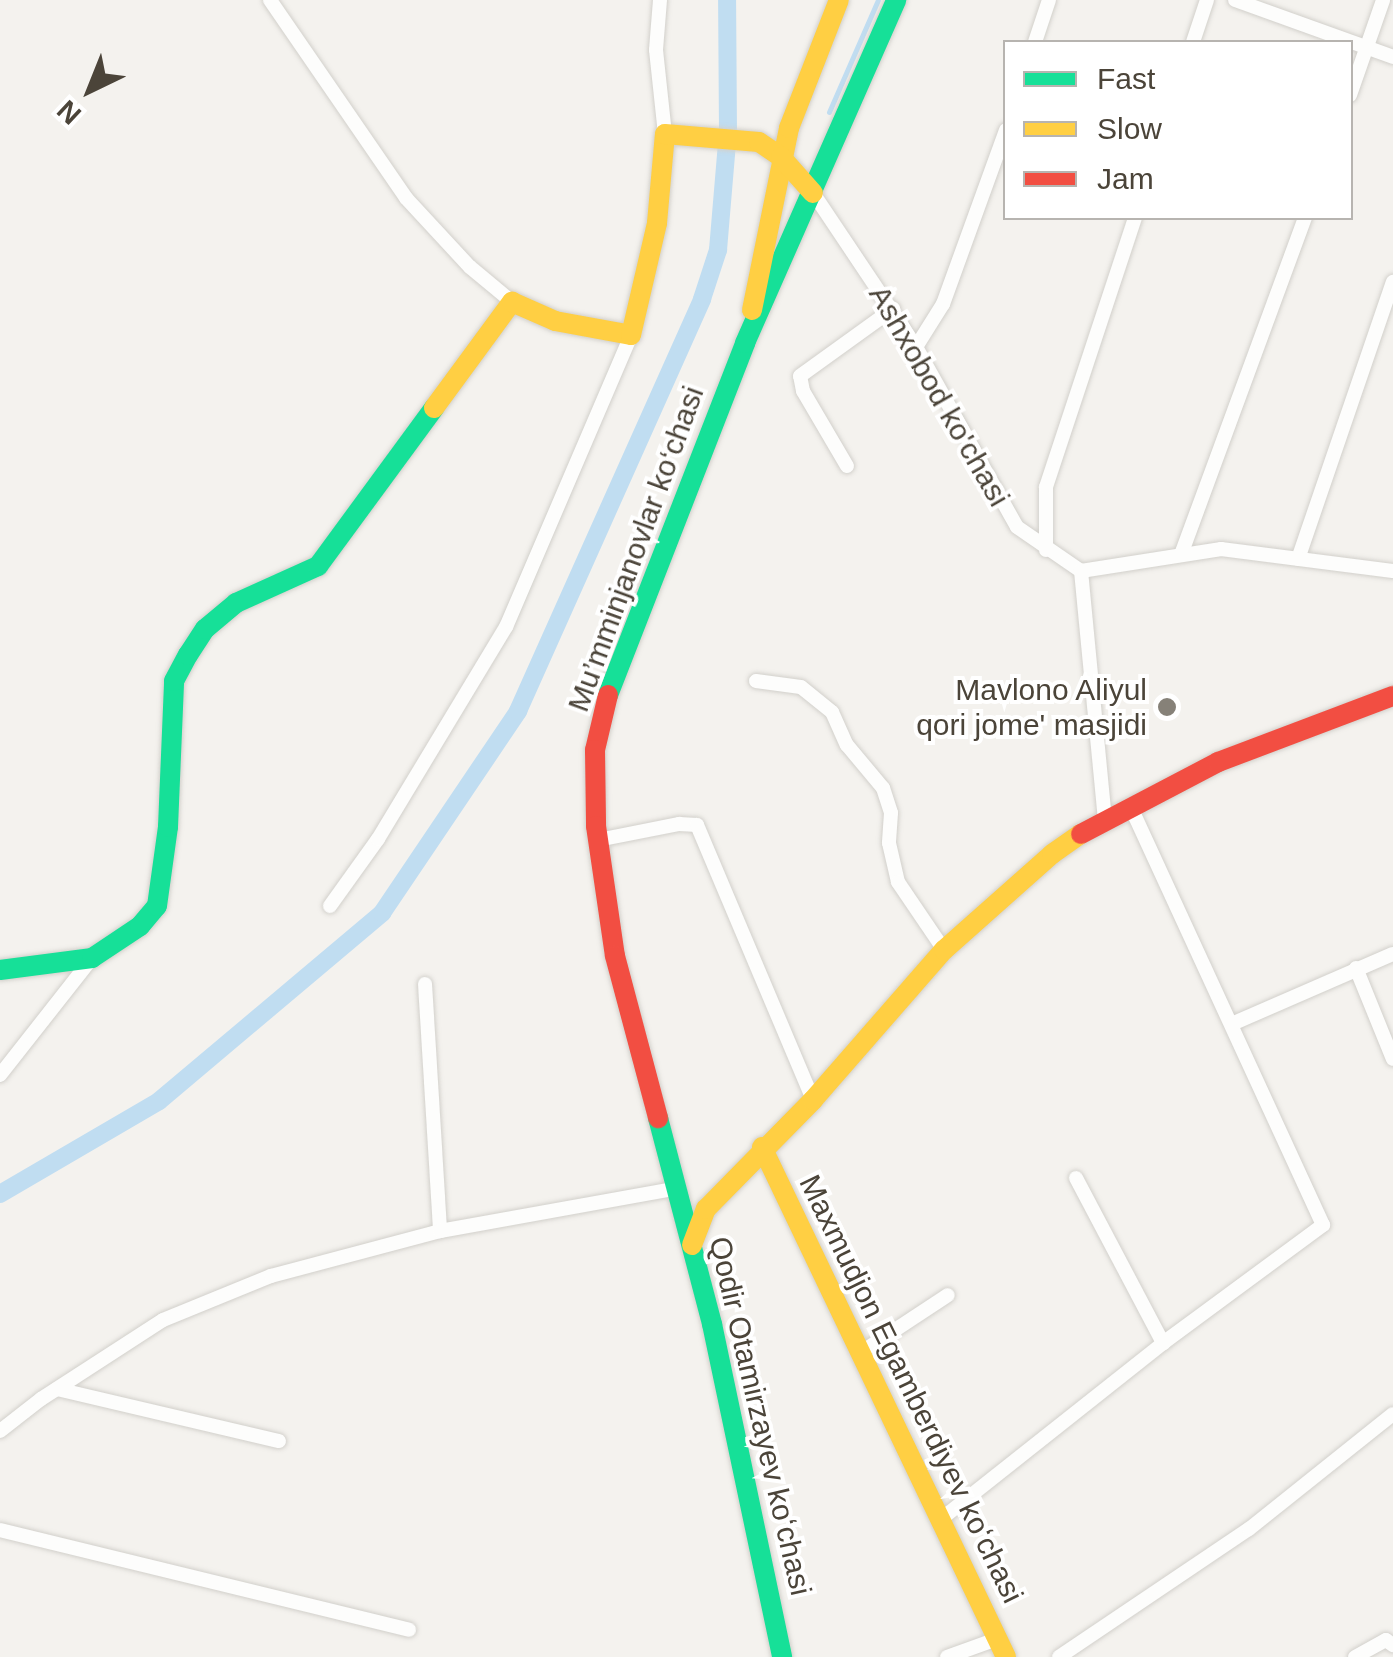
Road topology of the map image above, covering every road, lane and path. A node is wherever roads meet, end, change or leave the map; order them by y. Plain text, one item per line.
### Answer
1 (270, 0) edge
2 (660, 0) edge
3 (896, 0) edge
4 (1049, 0) edge
5 (1207, 0) edge
6 (1234, 0) edge
7 (1383, 0) edge
8 (834, 5) edge
9 (1036, 40) edge
10 (1194, 40) edge
11 (1343, 40) edge
12 (1353, 44) edge
13 (1368, 49) junction
14 (1393, 56) edge
15 (1353, 88) edge
16 (665, 134) junction
17 (1003, 138) edge
18 (781, 157) junction
19 (813, 192) junction
20 (1133, 220) edge
21 (1304, 220) edge
22 (1393, 282) edge
23 (512, 302) junction
24 (893, 309) junction
25 (631, 335) junction
26 (745, 343) junction
27 (916, 346) junction
28 (847, 466) dead end
29 (1046, 550) junction
30 (1182, 552) junction
31 (1298, 559) junction
32 (1081, 571) junction
33 (1393, 572) edge
34 (756, 681) dead end
35 (1393, 696) edge
36 (1131, 808) junction
37 (1105, 818) junction
38 (598, 840) junction
39 (330, 906) dead end
40 (944, 950) junction
41 (1393, 954) edge
42 (92, 958) junction
43 (1356, 968) junction
44 (0, 970) edge
45 (425, 984) dead end
46 (1234, 1023) junction
47 (1393, 1059) edge
48 (0, 1075) edge
49 (812, 1100) junction
50 (762, 1147) junction
51 (1076, 1178) dead end
52 (678, 1188) junction
53 (440, 1231) junction
54 (692, 1245) junction
55 (948, 1295) dead end
56 (1164, 1343) junction
57 (860, 1353) junction
58 (56, 1389) junction
59 (1393, 1414) edge
60 (0, 1431) edge
61 (279, 1441) dead end
62 (940, 1520) junction
63 (0, 1530) edge
64 (409, 1630) dead end
65 (1393, 1645) edge
66 (1002, 1648) edge
67 (782, 1657) edge
68 (947, 1657) edge
69 (1059, 1657) edge
70 (1354, 1657) edge

1 - 23 street
2 - 16 street
3 - 19 main road, Mu’mminjanovlar ko‘chasi
4 - 9 street
5 - 10 street
6 - 11 street
7 - 13 street
8 - 18 main road, Mu’mminjanovlar ko‘chasi
12 - 13 street
13 - 14 street
13 - 15 street
16 - 18 main road
16 - 25 main road
17 - 27 street
18 - 19 main road
18 - 26 main road, Mu’mminjanovlar ko‘chasi
19 - 24 street, Ashxobod ko'chasi
19 - 26 main road, Mu’mminjanovlar ko‘chasi
20 - 29 street
21 - 30 street
22 - 31 street
23 - 25 main road
23 - 42 main road
24 - 27 street, Ashxobod ko'chasi
24 - 28 street
25 - 39 street
26 - 38 main road, Mu’mminjanovlar ko‘chasi
27 - 29 street, Ashxobod ko'chasi
29 - 32 street, Ashxobod ko'chasi
30 - 31 street
30 - 32 street
31 - 33 street
32 - 37 street
34 - 40 street
35 - 36 main road
36 - 37 main road
36 - 46 street
37 - 40 main road
38 - 49 street
38 - 52 main road, Mu’mminjanovlar ko‘chasi
40 - 49 main road
41 - 43 street
42 - 44 main road
42 - 48 street
43 - 46 street
43 - 47 street
45 - 53 street
46 - 56 street
49 - 50 main road
50 - 54 main road
50 - 57 main road, Maxmudjon Egamberdiyev koʻchasi
51 - 56 street
52 - 53 street
52 - 54 main road, Qodir Otamirzayev koʻchasi
53 - 58 street
54 - 67 main road, Qodir Otamirzayev koʻchasi
55 - 57 street
56 - 62 street
57 - 62 main road, Maxmudjon Egamberdiyev koʻchasi
58 - 60 street
58 - 61 street
59 - 69 street
62 - 66 main road, Maxmudjon Egamberdiyev koʻchasi
63 - 64 street
65 - 70 street
66 - 68 street

